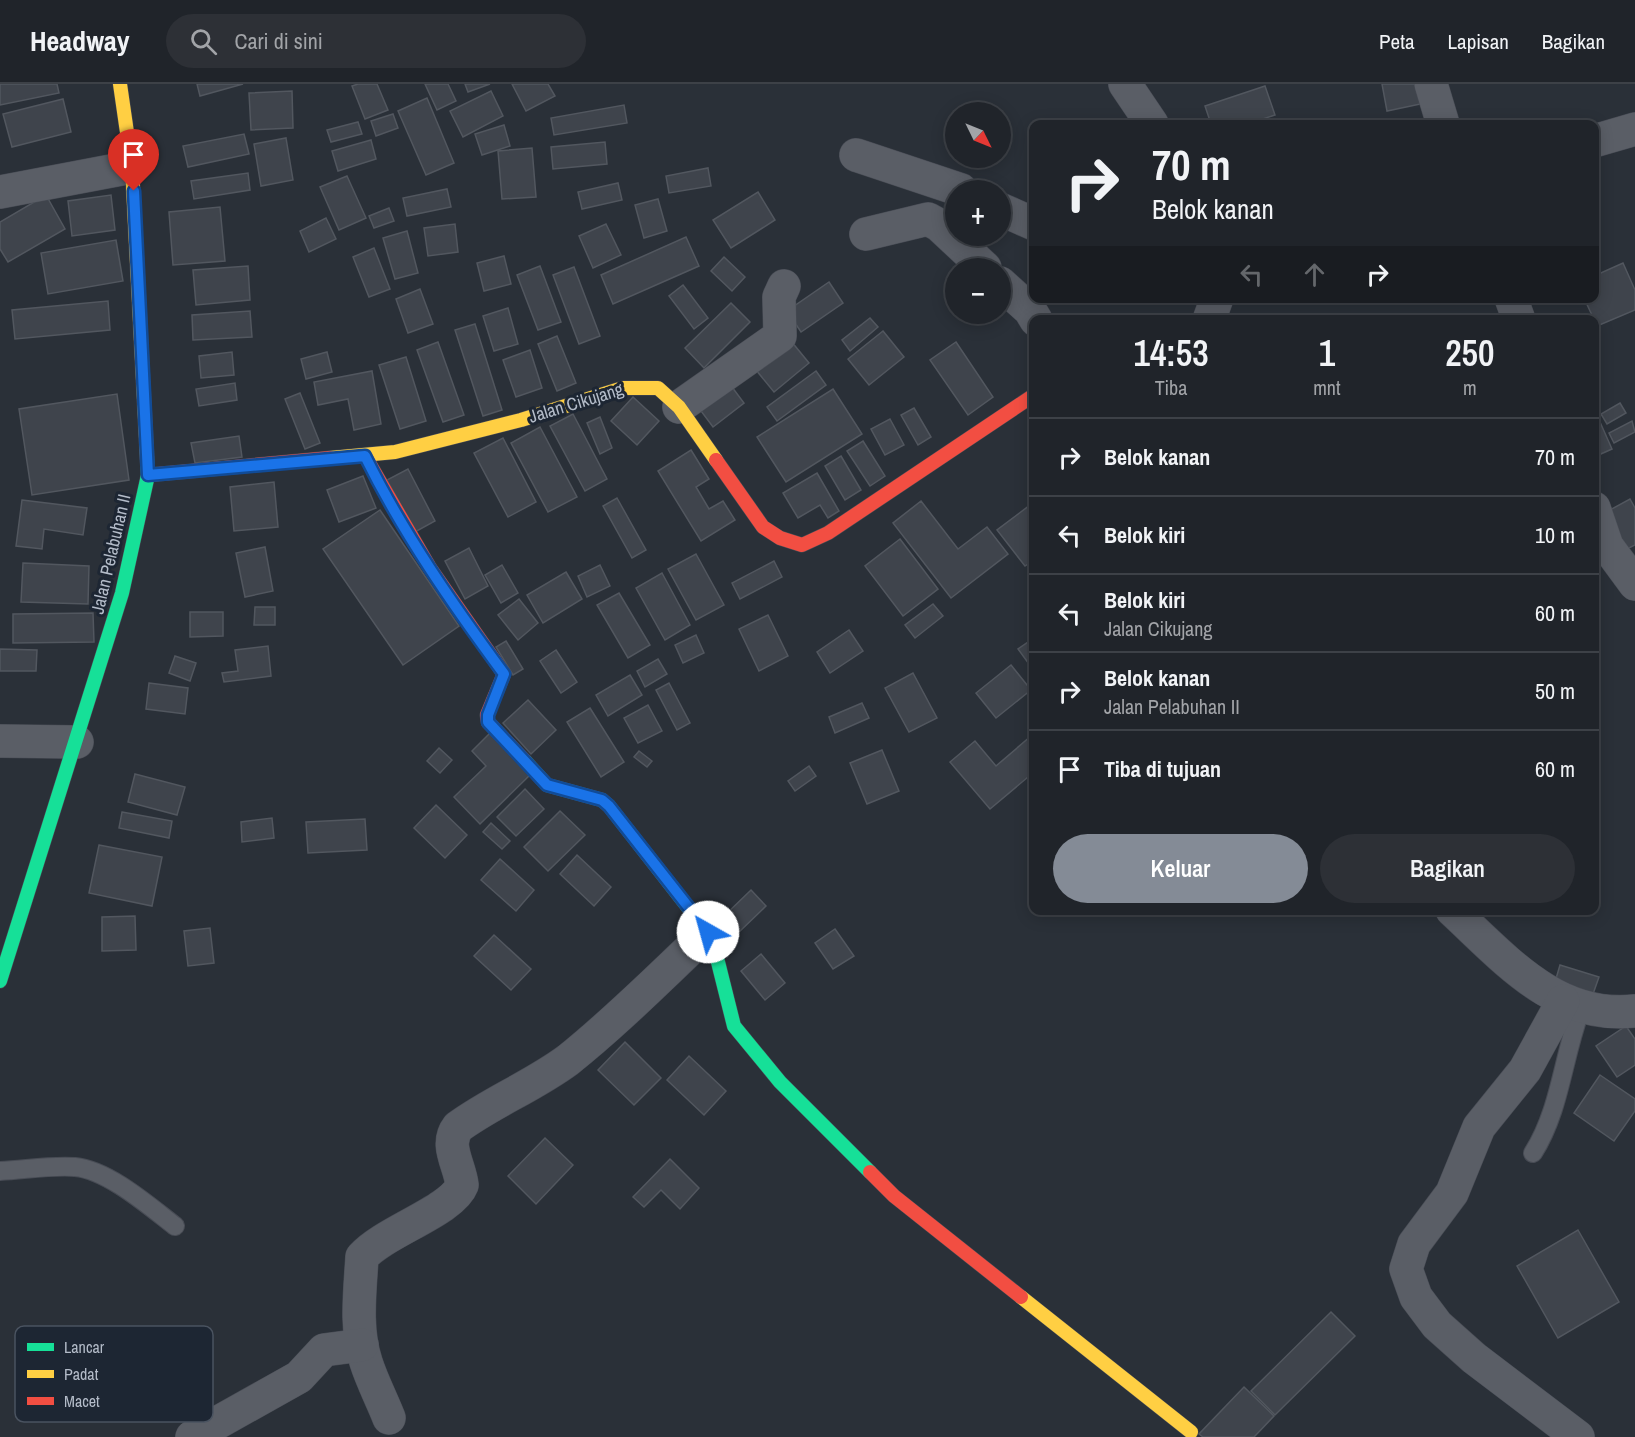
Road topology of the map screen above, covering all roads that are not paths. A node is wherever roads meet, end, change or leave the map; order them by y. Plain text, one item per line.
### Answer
1 (120, 84) edge
2 (1125, 84) edge
3 (1431, 84) edge
4 (1149, 120) edge
5 (1442, 120) edge
6 (1635, 129) edge
7 (1599, 140) edge
8 (856, 155) dead end
9 (132, 167) junction
10 (945, 184) edge
11 (0, 192) edge
12 (1011, 214) edge
13 (1029, 222) edge
14 (866, 234) dead end
15 (975, 258) edge
16 (784, 286) dead end
17 (1011, 292) edge
18 (1033, 315) edge
19 (1029, 398) edge
20 (679, 407) junction
21 (365, 456) junction
22 (148, 475) junction
23 (1599, 523) edge
24 (1635, 584) edge
25 (0, 741) edge
26 (77, 742) junction
27 (1458, 915) edge
28 (708, 932) junction
29 (0, 981) edge
30 (1557, 996) junction
31 (1635, 1011) edge
32 (1533, 1154) dead end
33 (0, 1171) edge
34 (175, 1226) dead end
35 (362, 1345) junction
36 (389, 1418) dead end
37 (1191, 1432) dead end
38 (192, 1437) edge
39 (1578, 1437) edge

1 - 9 street, Jalan Pelabuhan II
2 - 4 street
3 - 5 street
6 - 7 street
8 - 10 street
9 - 11 street
9 - 22 street, Jalan Pelabuhan II
12 - 13 street
14 - 15 street
16 - 20 street
17 - 18 street
19 - 20 street, Jalan Cikujang
20 - 21 street, Jalan Cikujang
21 - 22 street, Jalan Cikujang
21 - 28 street
22 - 26 street, Jalan Pelabuhan II
23 - 24 street
25 - 26 street
26 - 29 street, Jalan Pelabuhan II
27 - 30 street
28 - 35 street
28 - 37 street
30 - 31 street
30 - 32 lane
30 - 39 street
33 - 34 lane
35 - 36 street
35 - 38 street

